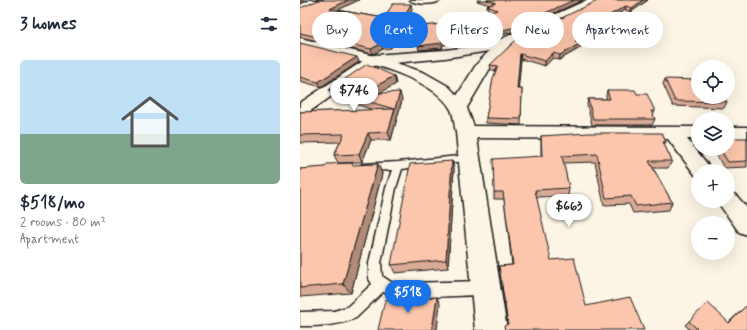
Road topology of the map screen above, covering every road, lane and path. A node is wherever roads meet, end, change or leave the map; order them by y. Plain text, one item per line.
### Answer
1 (318, 0) edge
2 (414, 0) edge
3 (436, 0) edge
4 (596, 0) edge
5 (300, 9) edge
6 (300, 42) edge
7 (504, 43) junction
8 (374, 60) junction
9 (459, 107) junction
10 (300, 110) edge
11 (466, 132) junction
12 (672, 132) junction
13 (691, 132) edge
14 (735, 133) edge
15 (747, 133) edge
16 (469, 158) junction
17 (697, 164) edge
18 (398, 166) junction
19 (353, 168) edge
20 (734, 208) edge
21 (747, 225) edge
22 (382, 284) junction
23 (486, 288) junction
24 (300, 319) edge
25 (492, 330) edge

1 - 5 street
2 - 3 street
4 - 7 street
6 - 8 street
7 - 8 street
7 - 9 street
8 - 9 street
8 - 10 street
9 - 11 street
11 - 12 street
11 - 16 street
12 - 13 street
12 - 17 street
14 - 15 street
16 - 18 lane
16 - 23 street
18 - 19 lane
18 - 22 lane
20 - 21 street
22 - 23 lane
22 - 24 lane
23 - 25 street

